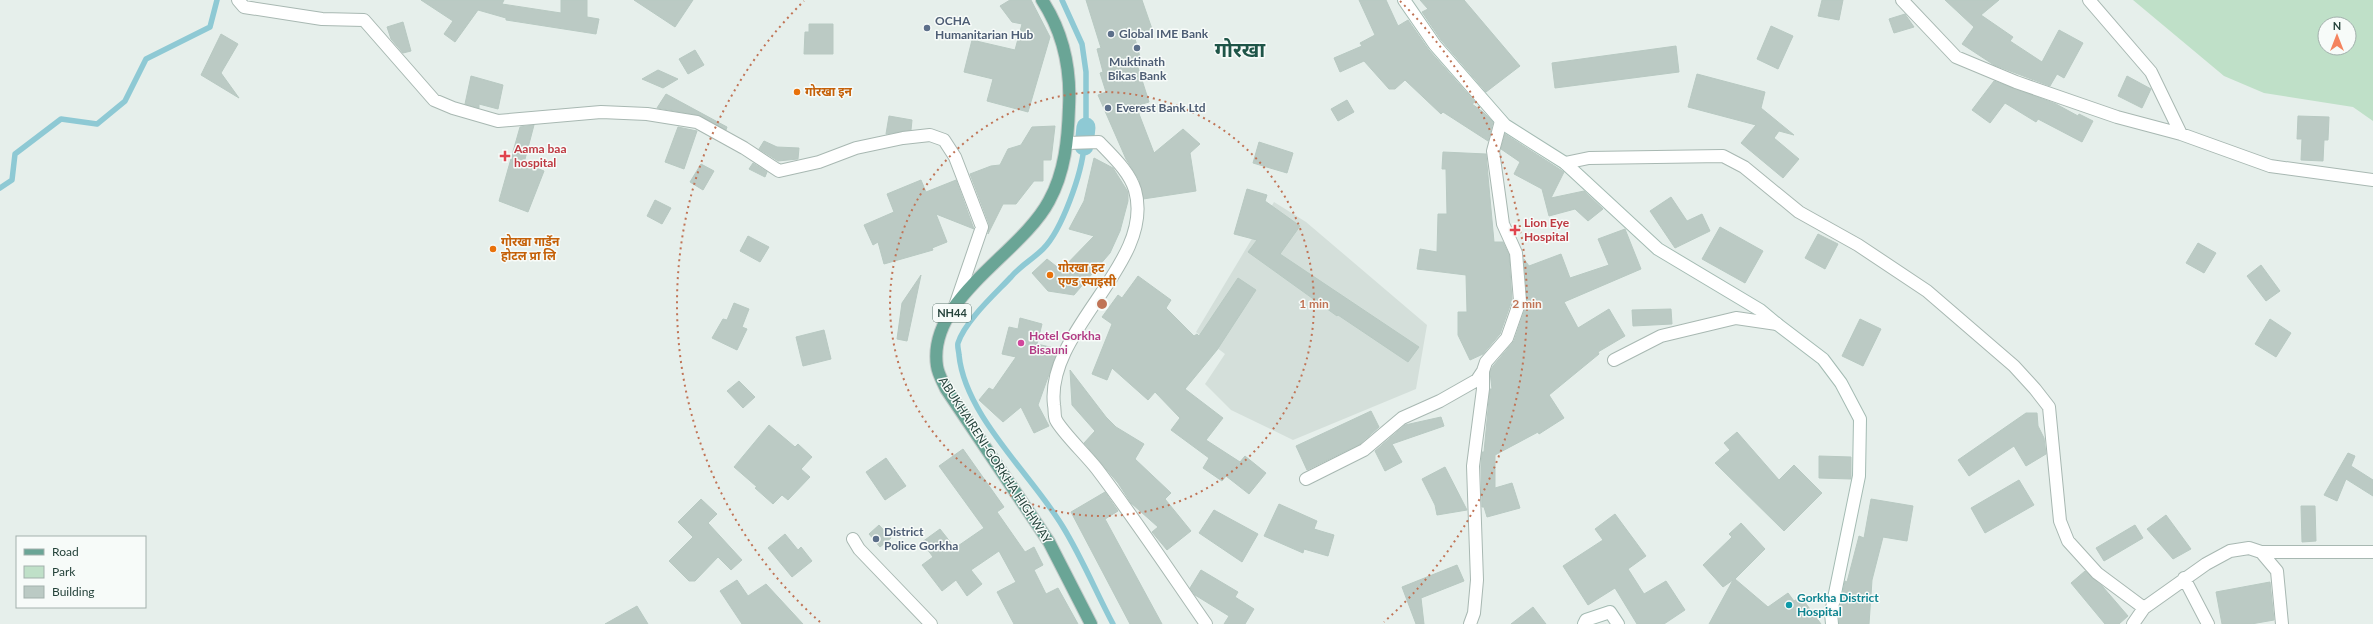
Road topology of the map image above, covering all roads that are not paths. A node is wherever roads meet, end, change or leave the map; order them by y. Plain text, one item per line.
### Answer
1 (238, 0) edge
2 (1042, 0) edge
3 (1404, 0) edge
4 (1902, 0) edge
5 (2089, 0) edge
6 (1502, 122) junction
7 (2181, 134) junction
8 (1068, 143) junction
9 (1565, 163) junction
10 (2373, 180) edge
11 (954, 309) junction
12 (1777, 324) junction
13 (1614, 360) dead end
14 (1484, 371) junction
15 (1306, 479) dead end
16 (853, 539) dead end
17 (2261, 552) junction
18 (2373, 552) edge
19 (2184, 578) junction
20 (2144, 608) junction
21 (931, 624) edge
22 (1091, 624) edge
23 (1206, 624) edge
24 (1470, 624) edge
25 (1584, 624) edge
26 (1618, 624) edge
27 (1832, 624) edge
28 (2133, 624) edge
29 (2208, 624) edge
30 (2282, 624) edge

1 - 11 street
2 - 8 main road, ABUKHAIRENI-GORKHA HIGHWAY / NH44
3 - 6 street
4 - 7 street
5 - 7 street
6 - 9 street
6 - 14 street
7 - 10 street
8 - 11 main road, ABUKHAIRENI-GORKHA HIGHWAY / NH44
8 - 23 street
9 - 12 street
9 - 20 street
11 - 22 main road, ABUKHAIRENI-GORKHA HIGHWAY / NH44
12 - 13 street
12 - 27 street
14 - 15 street
14 - 24 street
16 - 21 street
17 - 18 street
17 - 19 street
17 - 30 street
19 - 20 street
19 - 29 street
20 - 28 street
25 - 26 street

